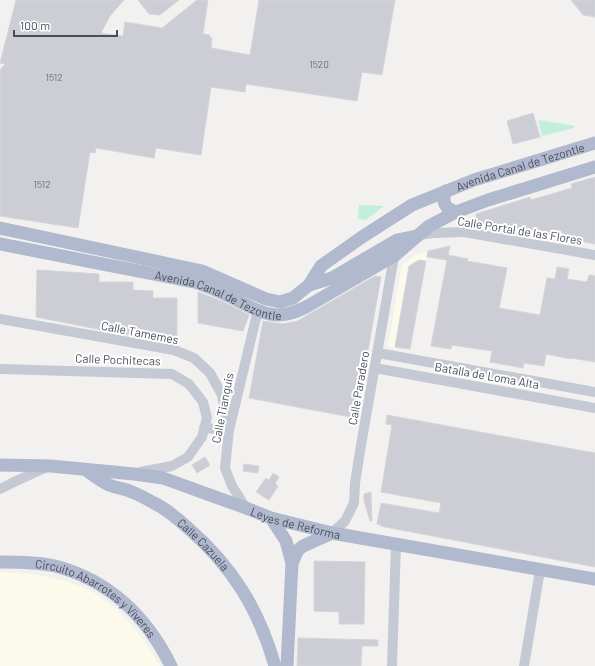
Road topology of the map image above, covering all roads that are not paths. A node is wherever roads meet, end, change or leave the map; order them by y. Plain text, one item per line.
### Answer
1 (595, 143) edge
2 (518, 167) junction
3 (595, 167) edge
4 (525, 188) junction
5 (446, 190) junction
6 (456, 212) junction
7 (0, 228) edge
8 (417, 236) junction
9 (396, 240) junction
10 (0, 244) edge
11 (595, 255) edge
12 (394, 256) junction
13 (309, 285) junction
14 (258, 310) junction
15 (0, 318) edge
16 (378, 352) junction
17 (375, 368) junction
18 (0, 369) edge
19 (595, 392) edge
20 (595, 408) edge
21 (204, 428) junction
22 (229, 430) junction
23 (0, 465) edge
24 (51, 466) junction
25 (83, 469) junction
26 (134, 474) junction
27 (0, 489) edge
28 (246, 508) junction
29 (271, 518) junction
30 (332, 533) junction
31 (396, 544) junction
32 (0, 562) edge
33 (292, 563) junction
34 (540, 570) junction
35 (595, 579) edge
36 (171, 666) edge
37 (275, 666) edge
38 (287, 666) edge
39 (392, 666) edge
40 (524, 666) edge

1 - 2 main road, Avenida Canal de Tezontle
2 - 4 main road
2 - 5 main road, Avenida Canal de Tezontle
3 - 4 main road, Avenida Canal de Tezontle
4 - 6 main road, Avenida Canal de Tezontle
5 - 6 main road
5 - 13 main road, Avenida Canal de Tezontle
6 - 8 main road, Avenida Canal de Tezontle
7 - 13 main road, Avenida Canal de Tezontle
8 - 9 main road, Avenida Canal de Tezontle
8 - 11 street, Calle Portal de las Flores
8 - 12 main road, Avenida Canal de Tezontle
9 - 12 street, Calle Paradero
9 - 13 main road, Avenida Canal de Tezontle
10 - 14 main road, Avenida Canal de Tezontle
12 - 14 main road, Avenida Canal de Tezontle
12 - 16 street, Calle Paradero
14 - 22 street, Calle Tianguis
15 - 22 street, Calle Tamemes
16 - 17 street, Calle Paradero
16 - 19 street, Batalla de Loma Alta
17 - 20 street, Batalla de Loma Alta
17 - 30 street, Calle Paradero
18 - 21 street, Calle Pochitecas
21 - 22 street
21 - 26 street, Calle Pochitecas
22 - 28 street, Calle Tianguis
23 - 24 main road, Leyes de Reforma
24 - 25 main road, Leyes de Reforma
24 - 27 street
25 - 26 main road, Leyes de Reforma
25 - 37 main road, Calle Cazuela
26 - 28 main road, Leyes de Reforma
28 - 29 main road, Leyes de Reforma
29 - 30 main road, Leyes de Reforma
29 - 33 main road
30 - 31 main road, Leyes de Reforma
30 - 33 main road
31 - 34 main road, Leyes de Reforma
31 - 39 street
32 - 36 main road, Circuito Abarrotes y Víveres
33 - 38 main road
34 - 35 main road, Leyes de Reforma
34 - 40 street

